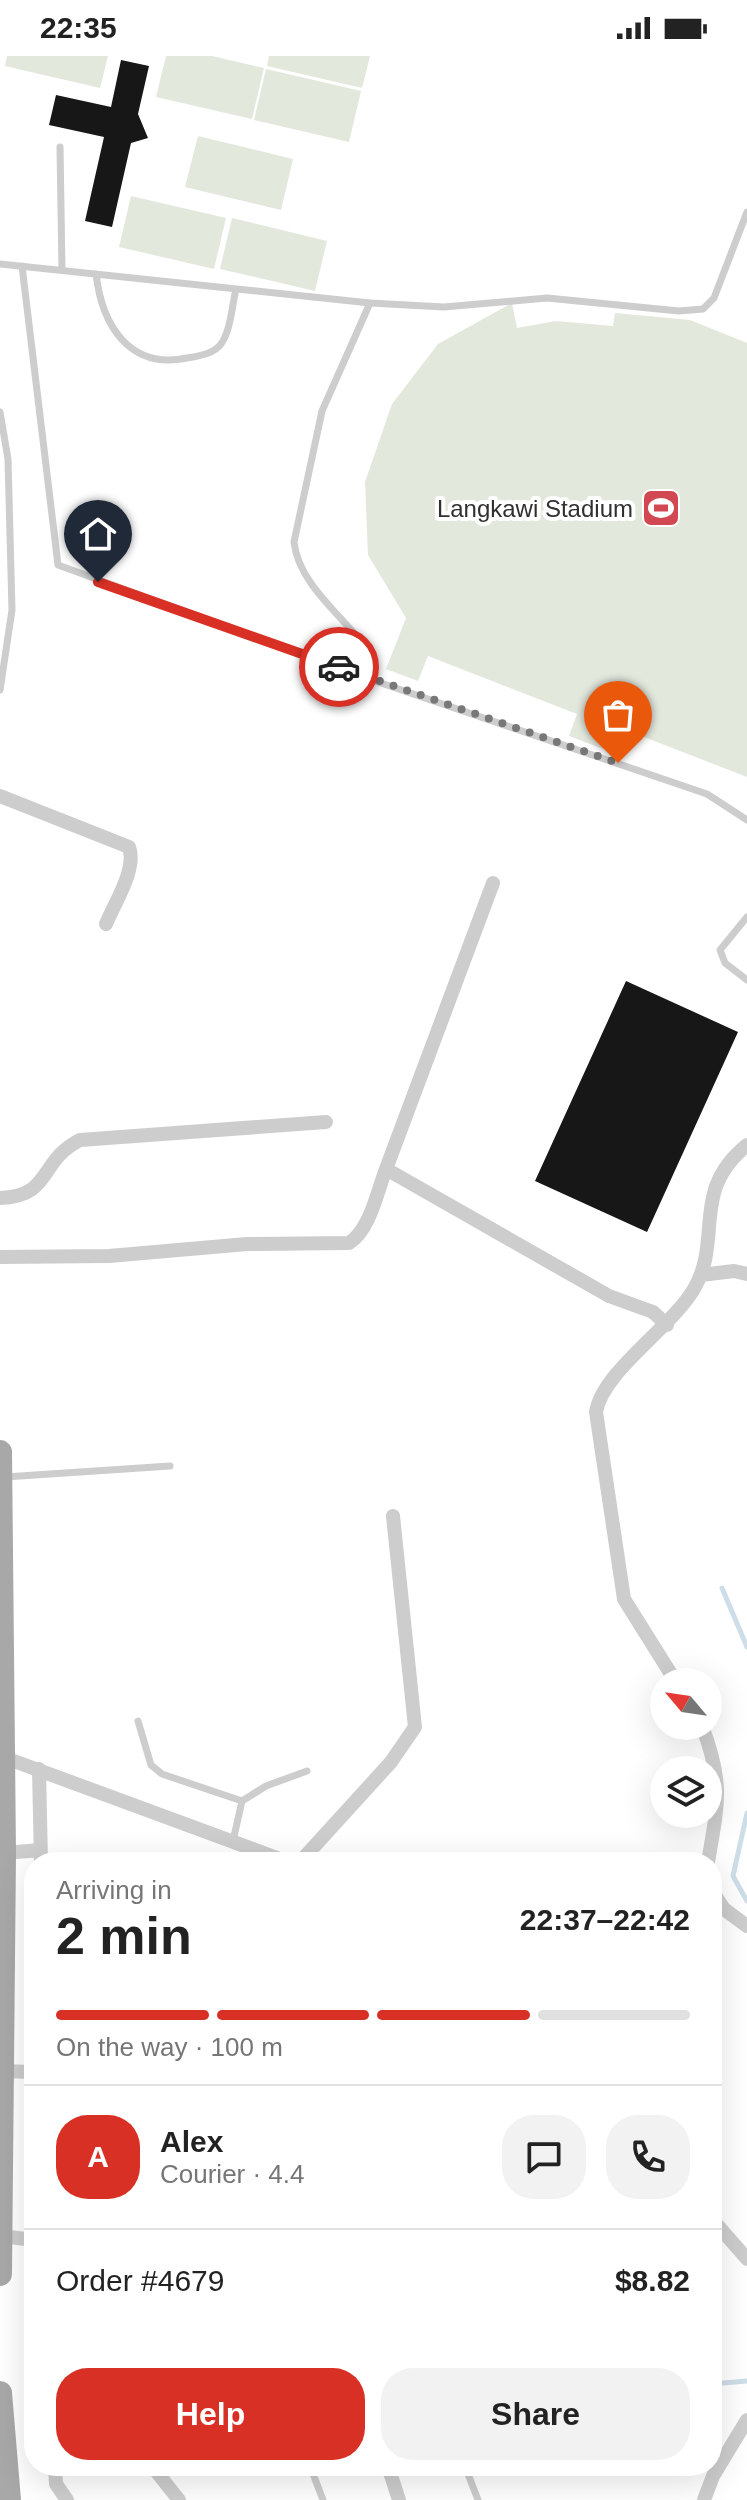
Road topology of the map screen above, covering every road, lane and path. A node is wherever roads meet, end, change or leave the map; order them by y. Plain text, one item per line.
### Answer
1 (60, 147) dead end
2 (747, 214) edge
3 (0, 264) edge
4 (22, 266) junction
5 (62, 270) junction
6 (96, 274) junction
7 (236, 289) junction
8 (370, 303) junction
9 (0, 412) edge
10 (350, 671) junction
11 (0, 690) edge
12 (0, 796) edge
13 (747, 820) edge
14 (493, 883) dead end
15 (747, 917) edge
16 (106, 924) dead end
17 (747, 980) edge
18 (326, 1122) dead end
19 (747, 1145) edge
20 (386, 1169) junction
21 (0, 1198) edge
22 (0, 1257) edge
23 (747, 1274) edge
24 (701, 1275) junction
25 (667, 1325) junction
26 (0, 1452) edge
27 (170, 1466) dead end
28 (1, 1477) edge
29 (393, 1516) dead end
30 (667, 1668) edge
31 (138, 1721) dead end
32 (707, 1740) edge
33 (3, 1757) junction
34 (39, 1769) junction
35 (307, 1771) dead end
36 (242, 1801) junction
37 (233, 1841) junction
38 (40, 1852) edge
39 (262, 1852) edge
40 (309, 1852) edge
41 (710, 1852) edge
42 (4, 1853) junction
43 (24, 1855) edge
44 (722, 1906) edge
45 (747, 1926) edge
46 (0, 2071) edge
47 (24, 2072) edge
48 (722, 2230) edge
49 (1, 2236) edge
50 (24, 2239) edge
51 (747, 2259) edge
52 (0, 2274) edge
53 (0, 2393) edge
54 (747, 2420) edge
55 (722, 2461) edge
56 (56, 2476) edge
57 (160, 2476) edge
58 (314, 2476) edge
59 (391, 2476) edge
60 (469, 2476) edge
61 (713, 2476) edge
62 (56, 2484) junction
63 (9, 2500) edge
64 (55, 2500) edge
65 (67, 2500) edge
66 (179, 2500) edge
67 (323, 2500) edge
68 (399, 2500) edge
69 (478, 2500) edge
70 (704, 2500) edge

1 - 5 lane
2 - 8 lane
3 - 4 lane
4 - 5 lane
4 - 10 lane
5 - 6 lane
6 - 7 lane
6 - 7 lane
7 - 8 lane
8 - 10 lane
9 - 11 lane
10 - 13 lane
12 - 16 street
14 - 20 street
15 - 17 lane
18 - 21 street
19 - 24 street
20 - 22 street
20 - 25 street
23 - 24 street
24 - 25 street
25 - 30 street
26 - 28 main road
27 - 28 lane
28 - 33 main road
29 - 40 street
31 - 36 lane
32 - 41 street
33 - 34 street
33 - 42 main road
34 - 37 street
34 - 38 street
35 - 36 lane
36 - 37 lane
37 - 39 street
42 - 43 street
42 - 46 main road
44 - 45 street
46 - 47 street
46 - 49 main road
48 - 51 street
49 - 50 street
49 - 52 main road
53 - 63 main road
54 - 55 street
56 - 62 street
57 - 66 street
58 - 67 lane
59 - 68 street
60 - 69 lane
61 - 70 street
62 - 64 lane
62 - 65 street

